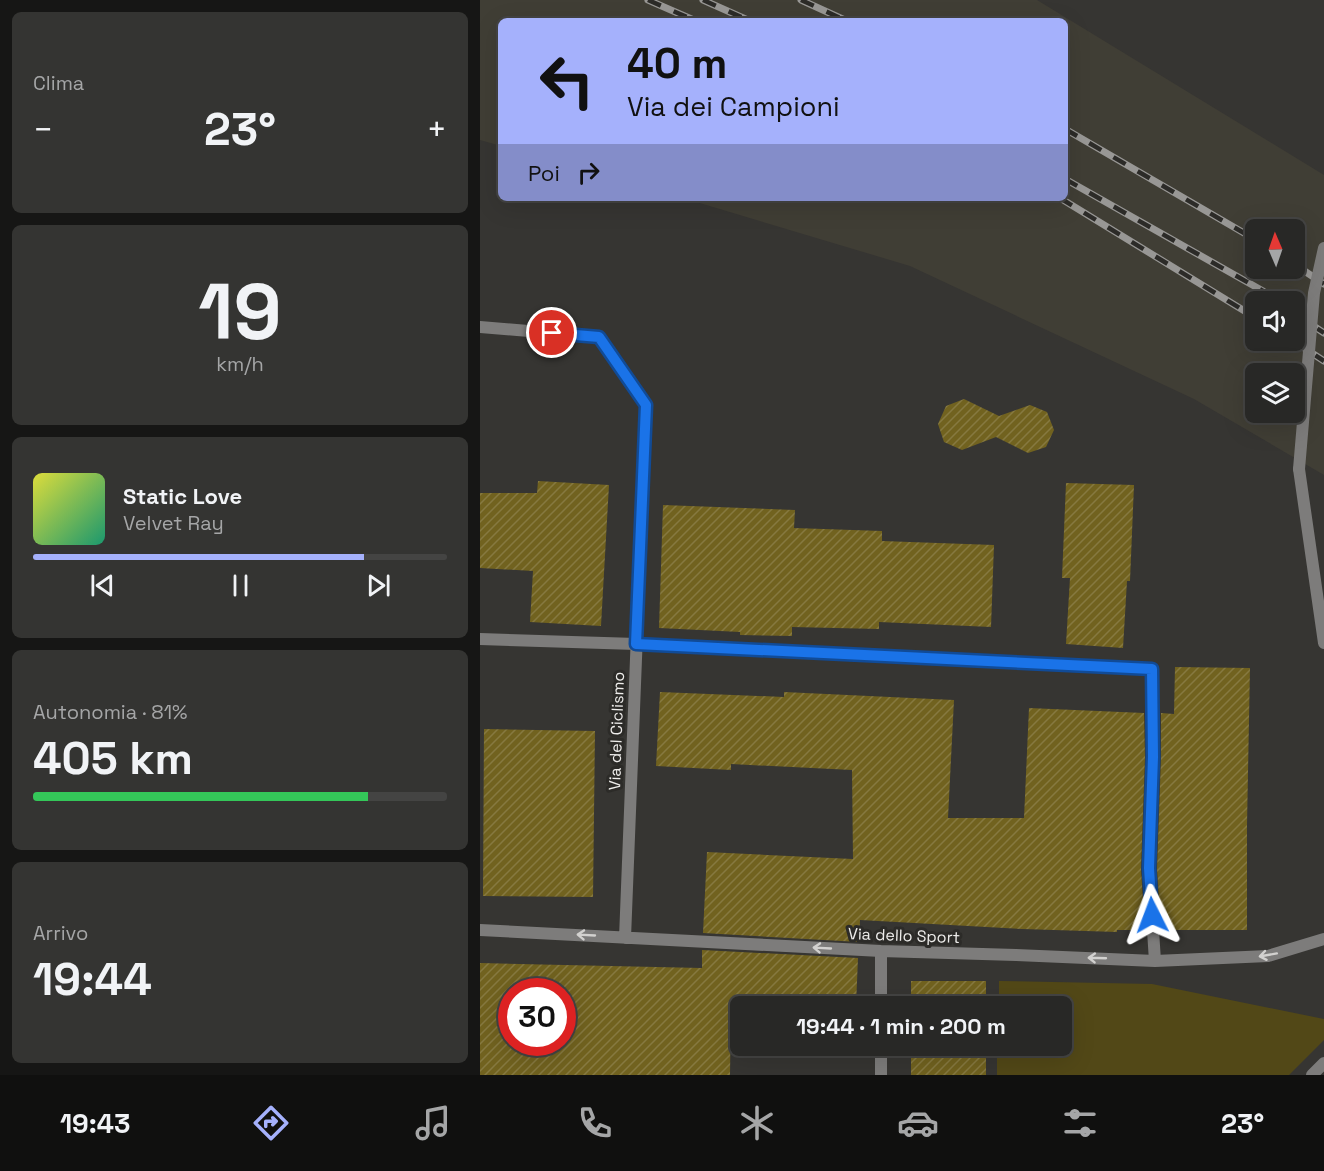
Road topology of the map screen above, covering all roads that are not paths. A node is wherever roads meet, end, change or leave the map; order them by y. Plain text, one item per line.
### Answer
1 (1324, 248) edge
2 (480, 327) edge
3 (480, 639) edge
4 (1324, 643) edge
5 (636, 644) junction
6 (480, 930) edge
7 (624, 938) junction
8 (1324, 939) edge
9 (881, 951) junction
10 (1155, 961) junction
11 (881, 996) edge
12 (881, 1056) edge
13 (1324, 1063) edge
14 (881, 1075) edge
15 (1312, 1075) edge

1 - 4 street, bridge
2 - 5 street, Via del Ciclismo
3 - 5 street
5 - 7 street, Via del Ciclismo
5 - 10 street
7 -> 6 street, Via dello Sport
9 -> 7 street, Via dello Sport
8 -> 10 street, Via dello Sport
10 -> 9 street, Via dello Sport
9 - 11 street
12 - 14 street
13 - 15 street

